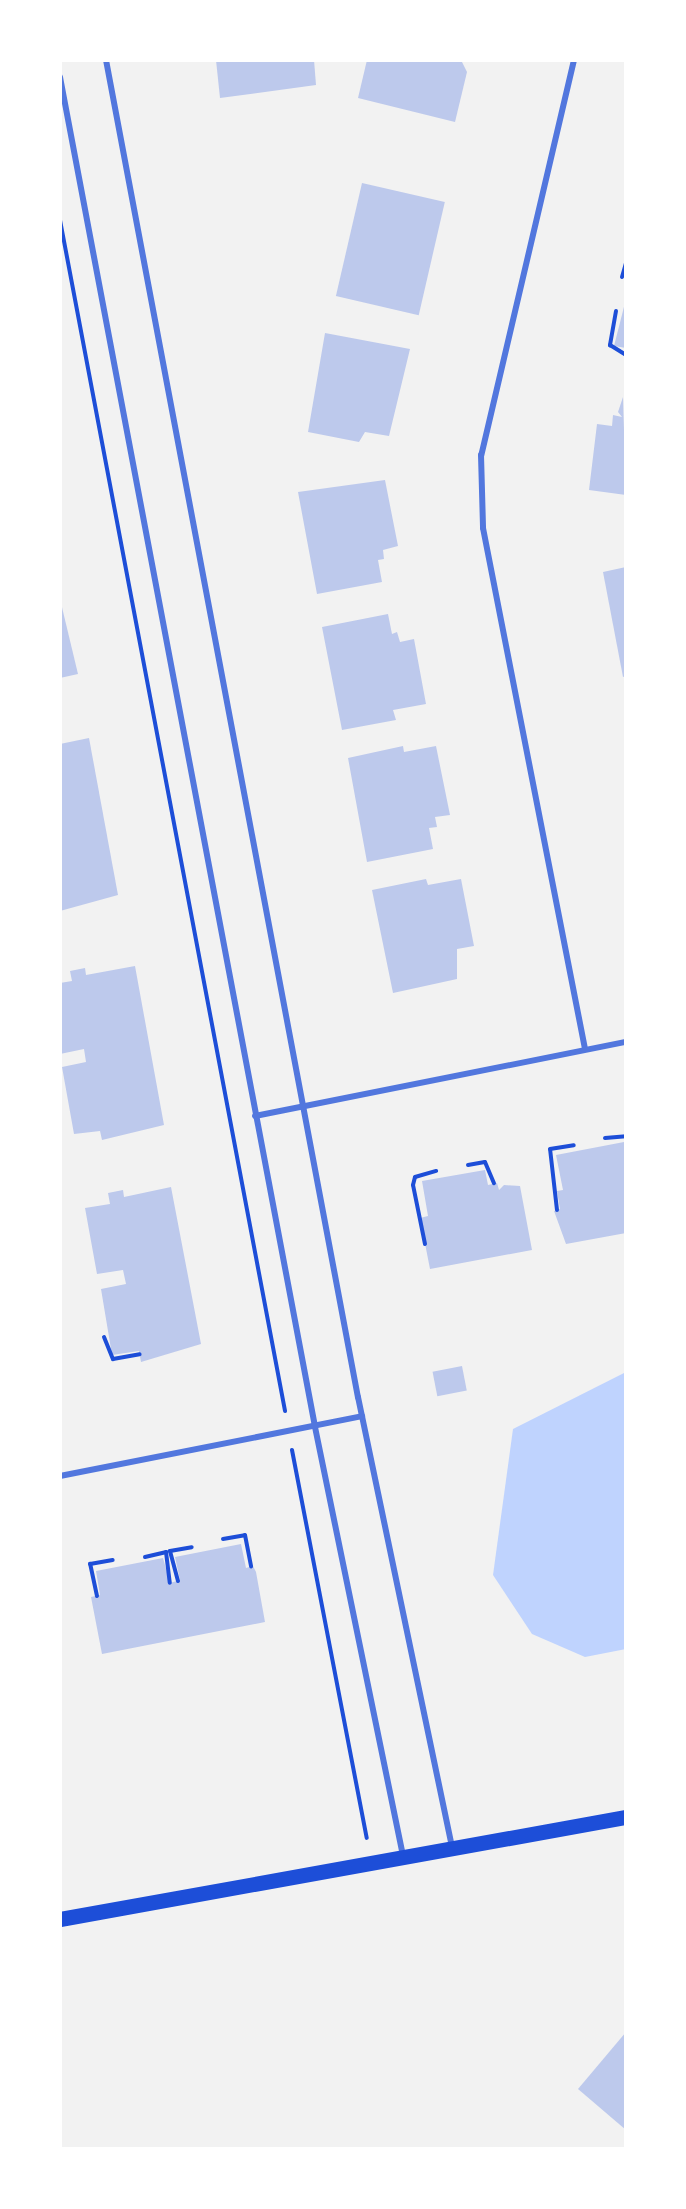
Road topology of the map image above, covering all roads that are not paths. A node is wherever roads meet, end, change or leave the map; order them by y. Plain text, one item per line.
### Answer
1 (106, 60) edge
2 (574, 60) edge
3 (60, 77) edge
4 (626, 1042) edge
5 (585, 1049) junction
6 (303, 1106) junction
7 (255, 1116) junction
8 (362, 1416) junction
9 (315, 1427) junction
10 (60, 1476) edge
11 (626, 1817) edge
12 (452, 1849) junction
13 (404, 1858) junction
14 (60, 1919) edge

1 - 6 street
2 - 5 street
3 - 7 street
4 - 5 street
5 - 6 street
6 - 7 street
6 - 8 street
7 - 9 street
8 - 9 street
8 - 12 street
9 - 10 street
9 - 13 street
11 - 12 main road
12 - 13 main road
13 - 14 main road

